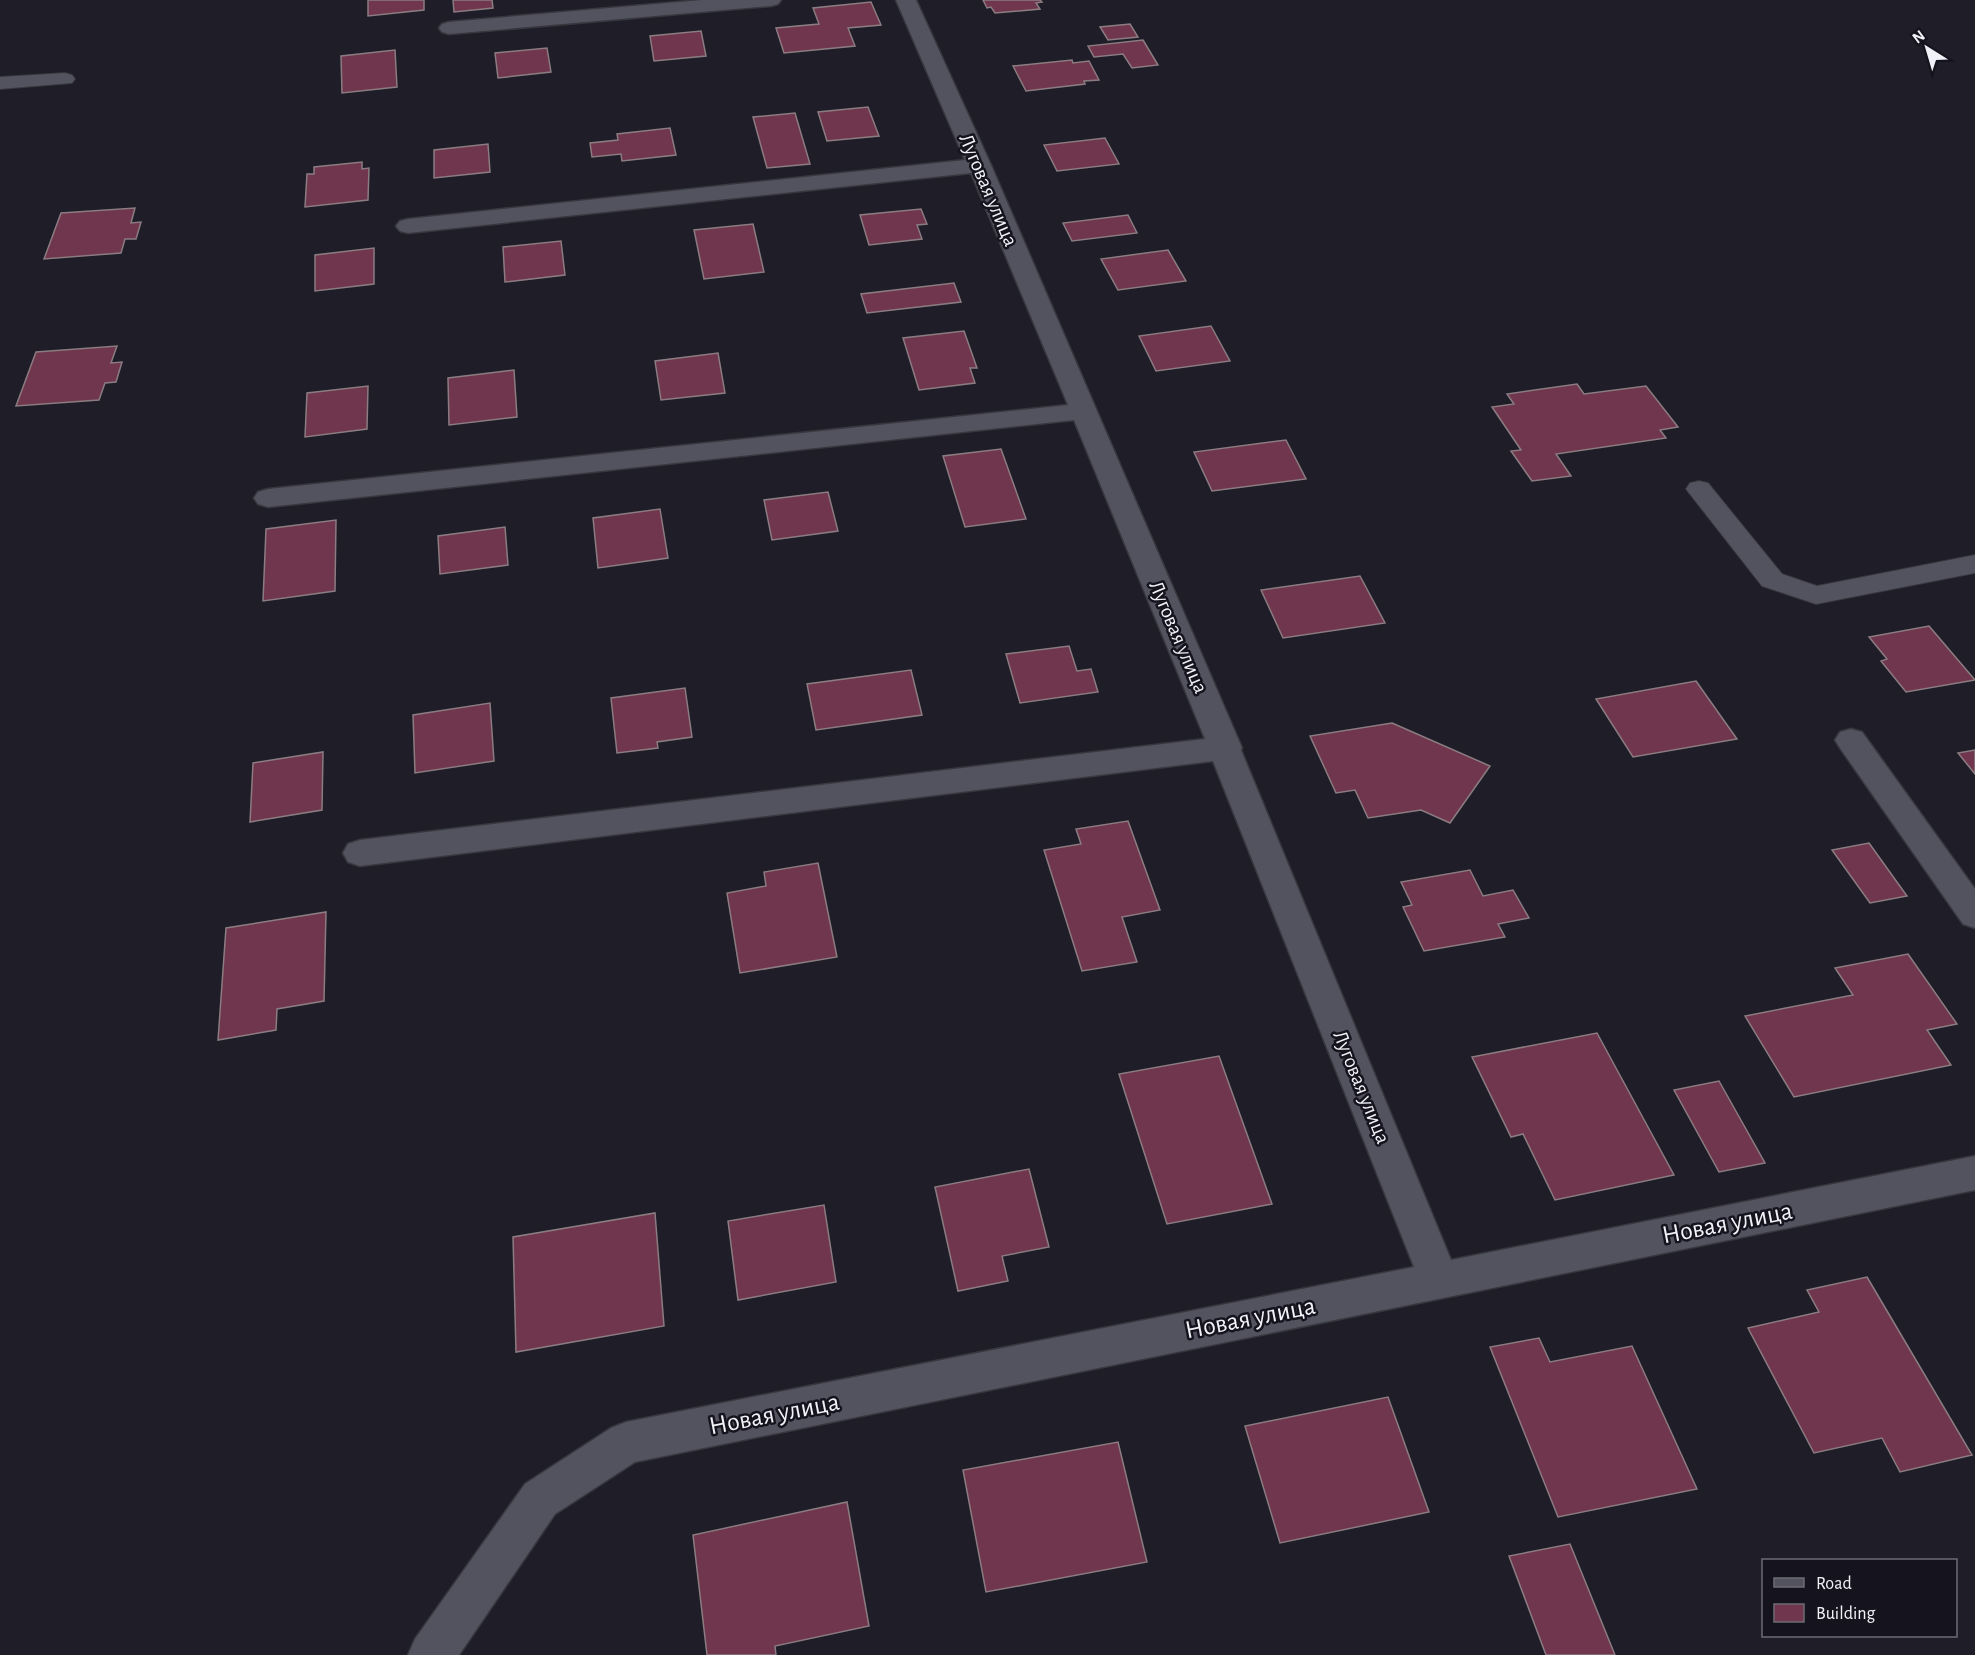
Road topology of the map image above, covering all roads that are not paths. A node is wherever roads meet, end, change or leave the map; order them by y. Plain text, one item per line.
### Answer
1 (771, 0) edge
2 (906, 0) edge
3 (449, 28) dead end
4 (64, 79) dead end
5 (0, 84) edge
6 (980, 165) junction
7 (408, 226) dead end
8 (1082, 411) junction
9 (1699, 489) dead end
10 (268, 498) dead end
11 (1975, 564) edge
12 (1851, 740) dead end
13 (1226, 748) junction
14 (360, 853) dead end
15 (1975, 915) edge
16 (1975, 1173) edge
17 (1439, 1280) junction
18 (431, 1655) edge

1 - 3 street
2 - 6 street, Луговая улица
4 - 5 lane
6 - 7 street
6 - 8 street, Луговая улица
8 - 10 street
8 - 13 street, Луговая улица
9 - 11 lane
12 - 15 street
13 - 14 street
13 - 17 street, Луговая улица
16 - 17 street, Новая улица
17 - 18 street, Новая улица

